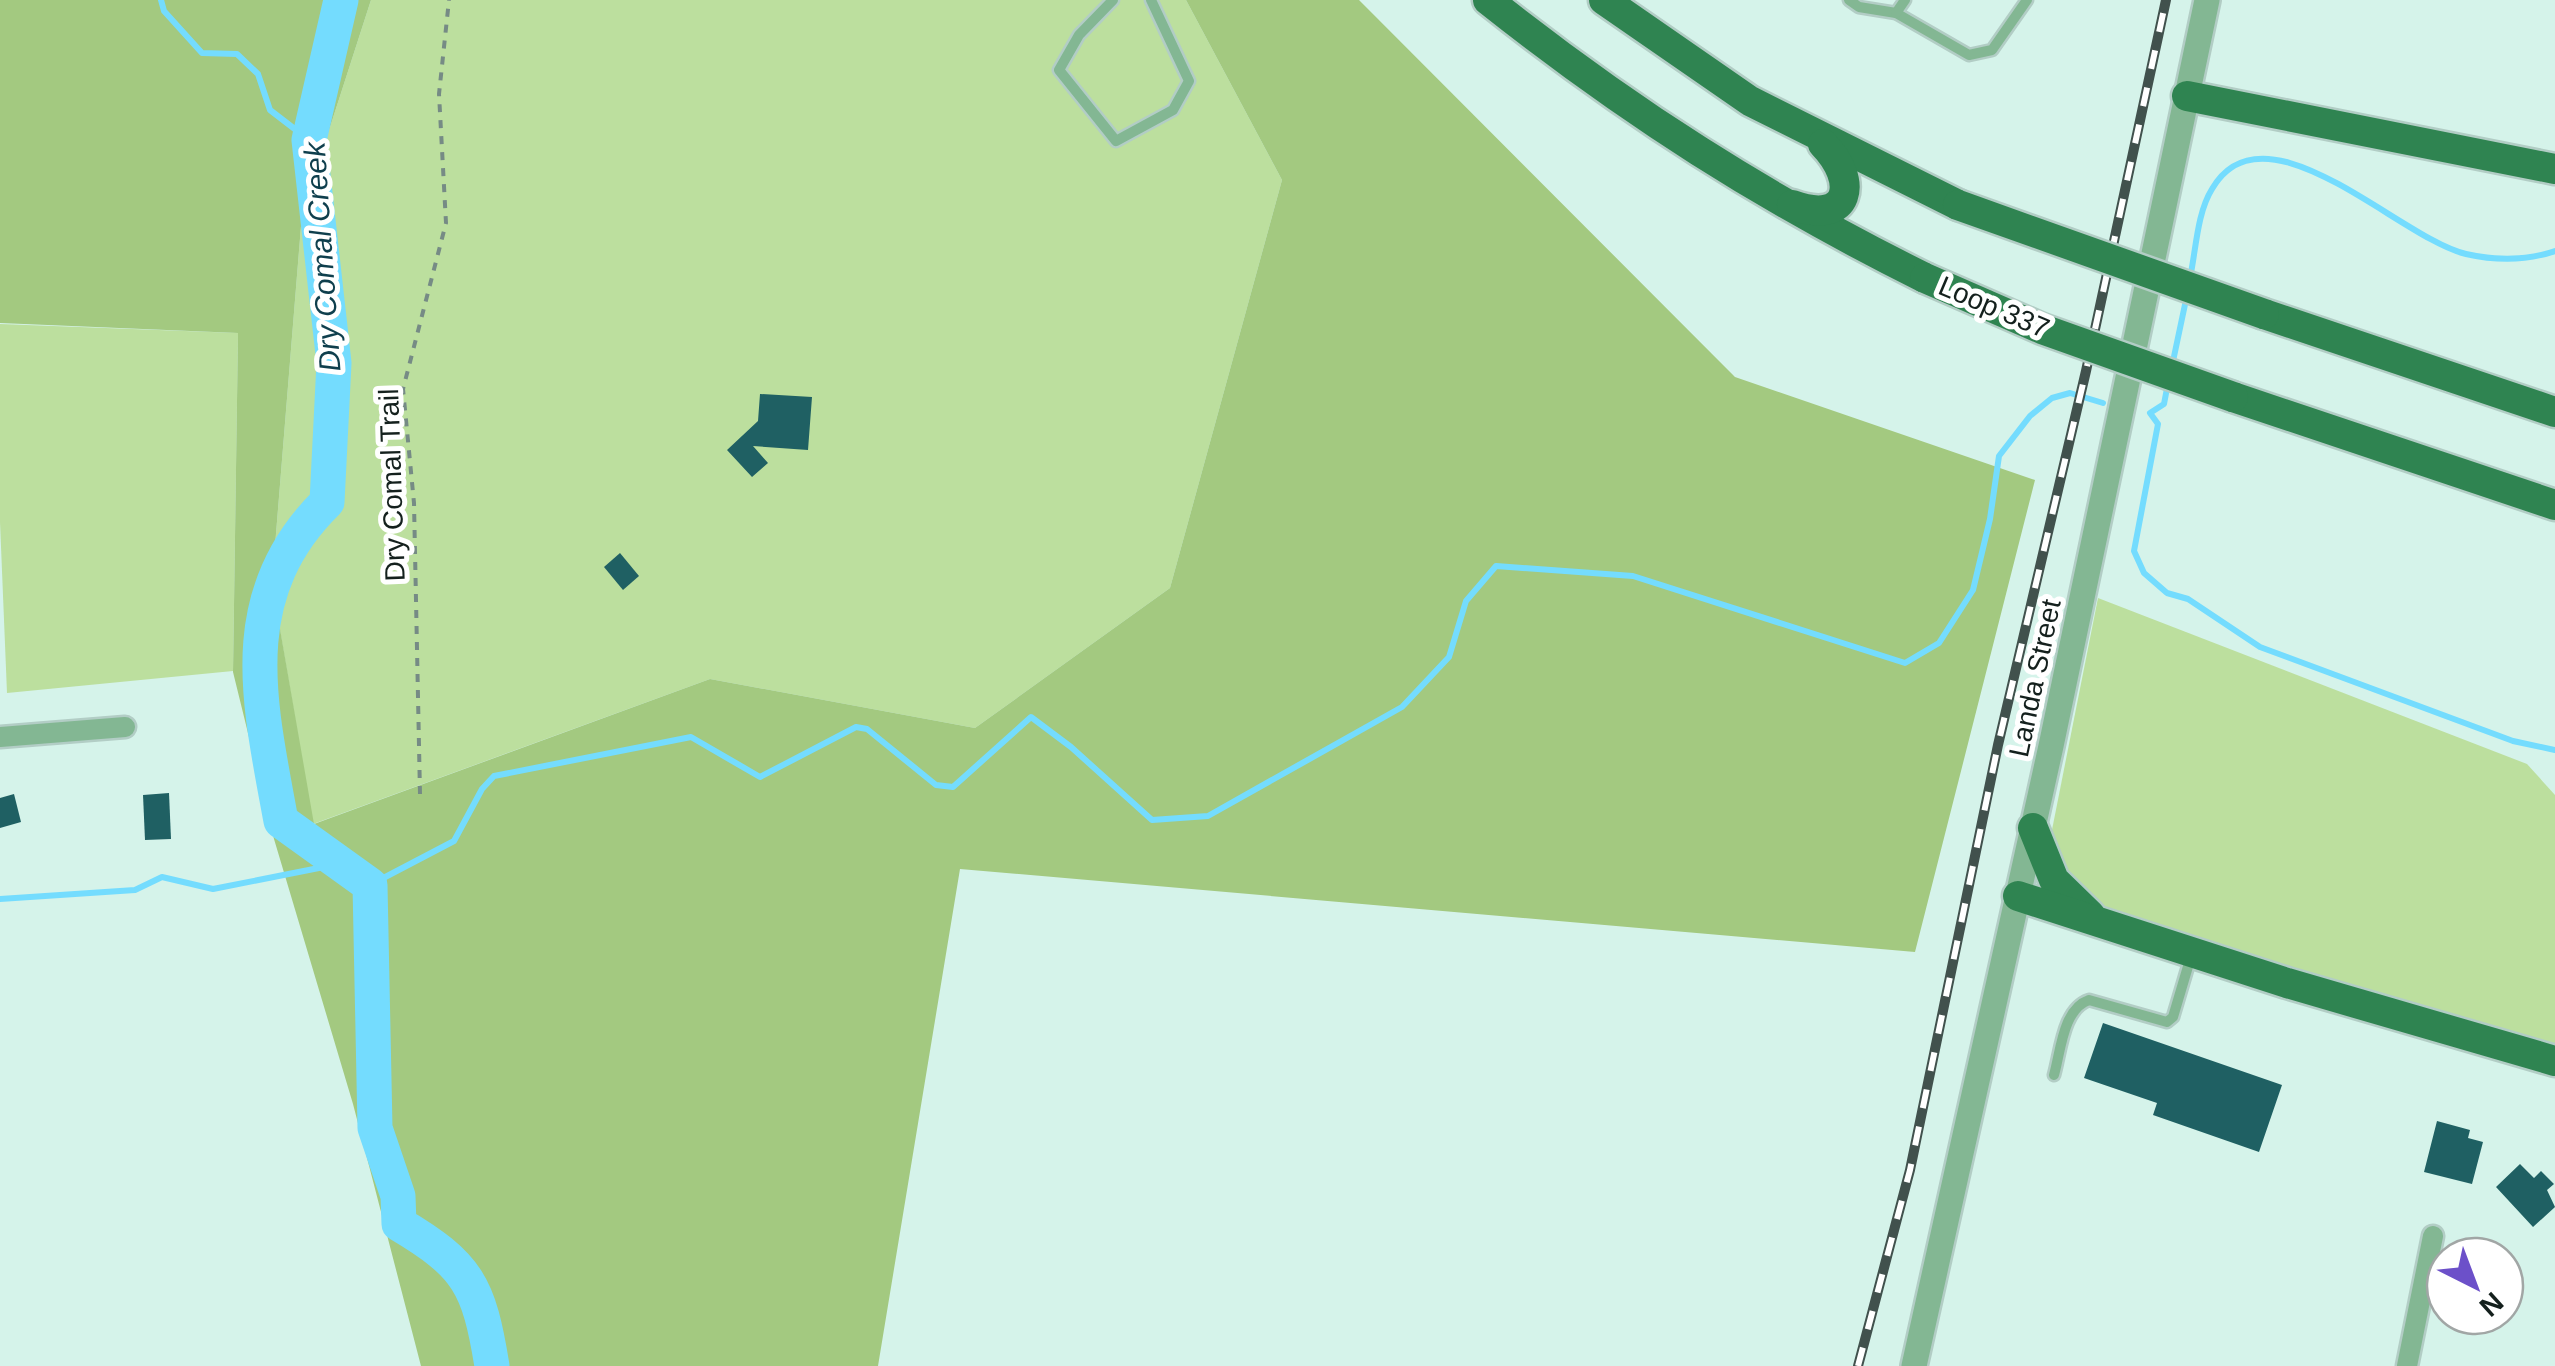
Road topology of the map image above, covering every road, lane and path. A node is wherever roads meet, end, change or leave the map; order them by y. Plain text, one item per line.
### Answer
1 (449, 0) edge
2 (1113, 0) edge
3 (1151, 0) edge
4 (1488, 0) edge
5 (1604, 0) edge
6 (1849, 0) edge
7 (1905, 0) edge
8 (2027, 0) edge
9 (2207, 0) edge
10 (1896, 13) junction
11 (2187, 96) junction
12 (1815, 136) junction
13 (2555, 169) edge
14 (1766, 195) junction
15 (2555, 412) edge
16 (2555, 505) edge
17 (125, 727) dead end
18 (0, 738) edge
19 (420, 794) dead end
20 (2033, 828) junction
21 (2018, 896) junction
22 (2101, 923) junction
23 (2192, 952) junction
24 (2555, 1061) edge
25 (2054, 1074) dead end
26 (2425, 1278) edge
27 (1914, 1366) edge
28 (2408, 1366) edge

1 - 19 path, Dry Comal Trail
2 - 3 lane
4 - 14 main road, Loop 337
5 - 12 main road
6 - 10 lane
7 - 10 lane
8 - 10 lane
9 - 11 street, Landa Street
11 - 13 main road
11 - 20 street, Landa Street
12 - 14 main road
12 - 15 main road, bridge
14 - 16 main road, Loop 337, bridge
17 - 18 street
20 - 21 street, Landa Street
20 - 22 main road
21 - 22 main road
21 - 27 street, Landa Street
22 - 23 main road
23 - 24 main road
23 - 25 lane
26 - 28 street

